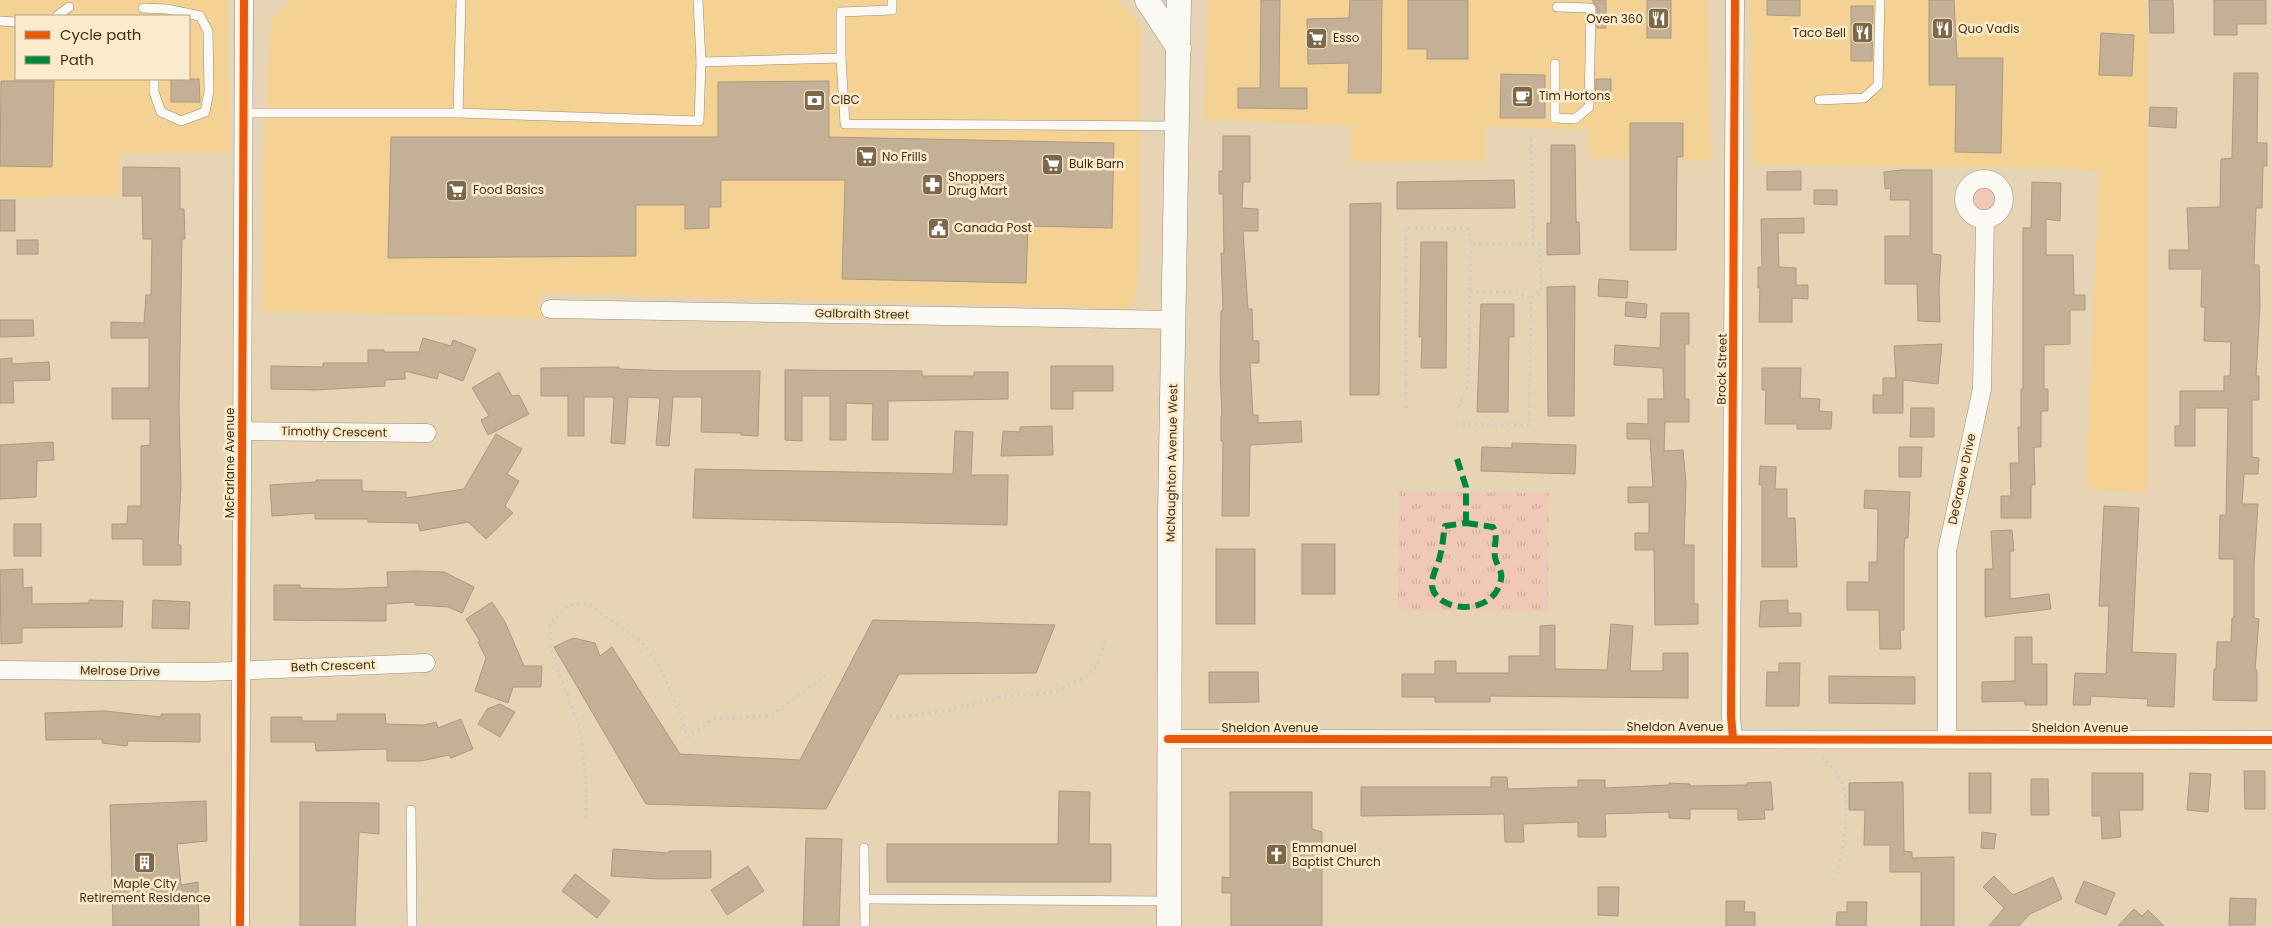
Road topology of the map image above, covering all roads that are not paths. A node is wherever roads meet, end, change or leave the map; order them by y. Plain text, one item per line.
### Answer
1 (244, 0) edge
2 (461, 0) edge
3 (698, 0) edge
4 (892, 0) edge
5 (1147, 0) edge
6 (1179, 0) edge
7 (1735, 0) edge
8 (1880, 0) edge
9 (69, 7) dead end
10 (1557, 7) dead end
11 (144, 8) dead end
12 (57, 15) edge
13 (0, 21) edge
14 (15, 22) edge
15 (1179, 48) junction
16 (841, 58) junction
17 (701, 62) junction
18 (1555, 64) dead end
19 (154, 80) edge
20 (1820, 100) dead end
21 (243, 113) junction
22 (458, 113) junction
23 (1178, 126) junction
24 (1985, 219) dead end
25 (550, 309) dead end
26 (1175, 320) junction
27 (242, 431) junction
28 (427, 433) dead end
29 (426, 663) dead end
30 (0, 670) edge
31 (240, 670) junction
32 (1733, 738) junction
33 (1168, 739) junction
34 (1947, 739) junction
35 (2272, 740) edge
36 (410, 810) dead end
37 (864, 848) dead end
38 (866, 898) junction
39 (1169, 901) junction
40 (240, 926) edge
41 (412, 926) edge
42 (865, 926) edge
43 (1169, 926) edge

1 - 21 street, McFarlane Avenue
2 - 22 lane
3 - 17 lane
4 - 16 lane
5 - 15 main road
6 - 15 main road, McNaughton Avenue West
7 - 32 street, Brock Street
8 - 20 lane
9 - 12 lane
10 - 18 lane
11 - 19 lane
13 - 14 lane
15 - 23 main road, McNaughton Avenue West
16 - 17 lane
16 - 23 lane
17 - 22 lane
21 - 22 lane
21 - 27 street, McFarlane Avenue
23 - 26 main road, McNaughton Avenue West
24 - 34 street, DeGraeve Drive
25 - 26 street, Galbraith Street
26 - 33 main road, McNaughton Avenue West
27 - 28 street, Timothy Crescent
27 - 31 street, McFarlane Avenue
29 - 31 street, Beth Crescent
30 - 31 street, Melrose Drive
31 - 40 street, McFarlane Avenue
32 - 33 street, Sheldon Avenue
32 - 34 street, Sheldon Avenue
33 - 39 main road, McNaughton Avenue West
34 - 35 street, Sheldon Avenue
36 - 41 lane
37 - 38 lane
38 - 39 lane
38 - 42 lane
39 - 43 main road, McNaughton Avenue West

